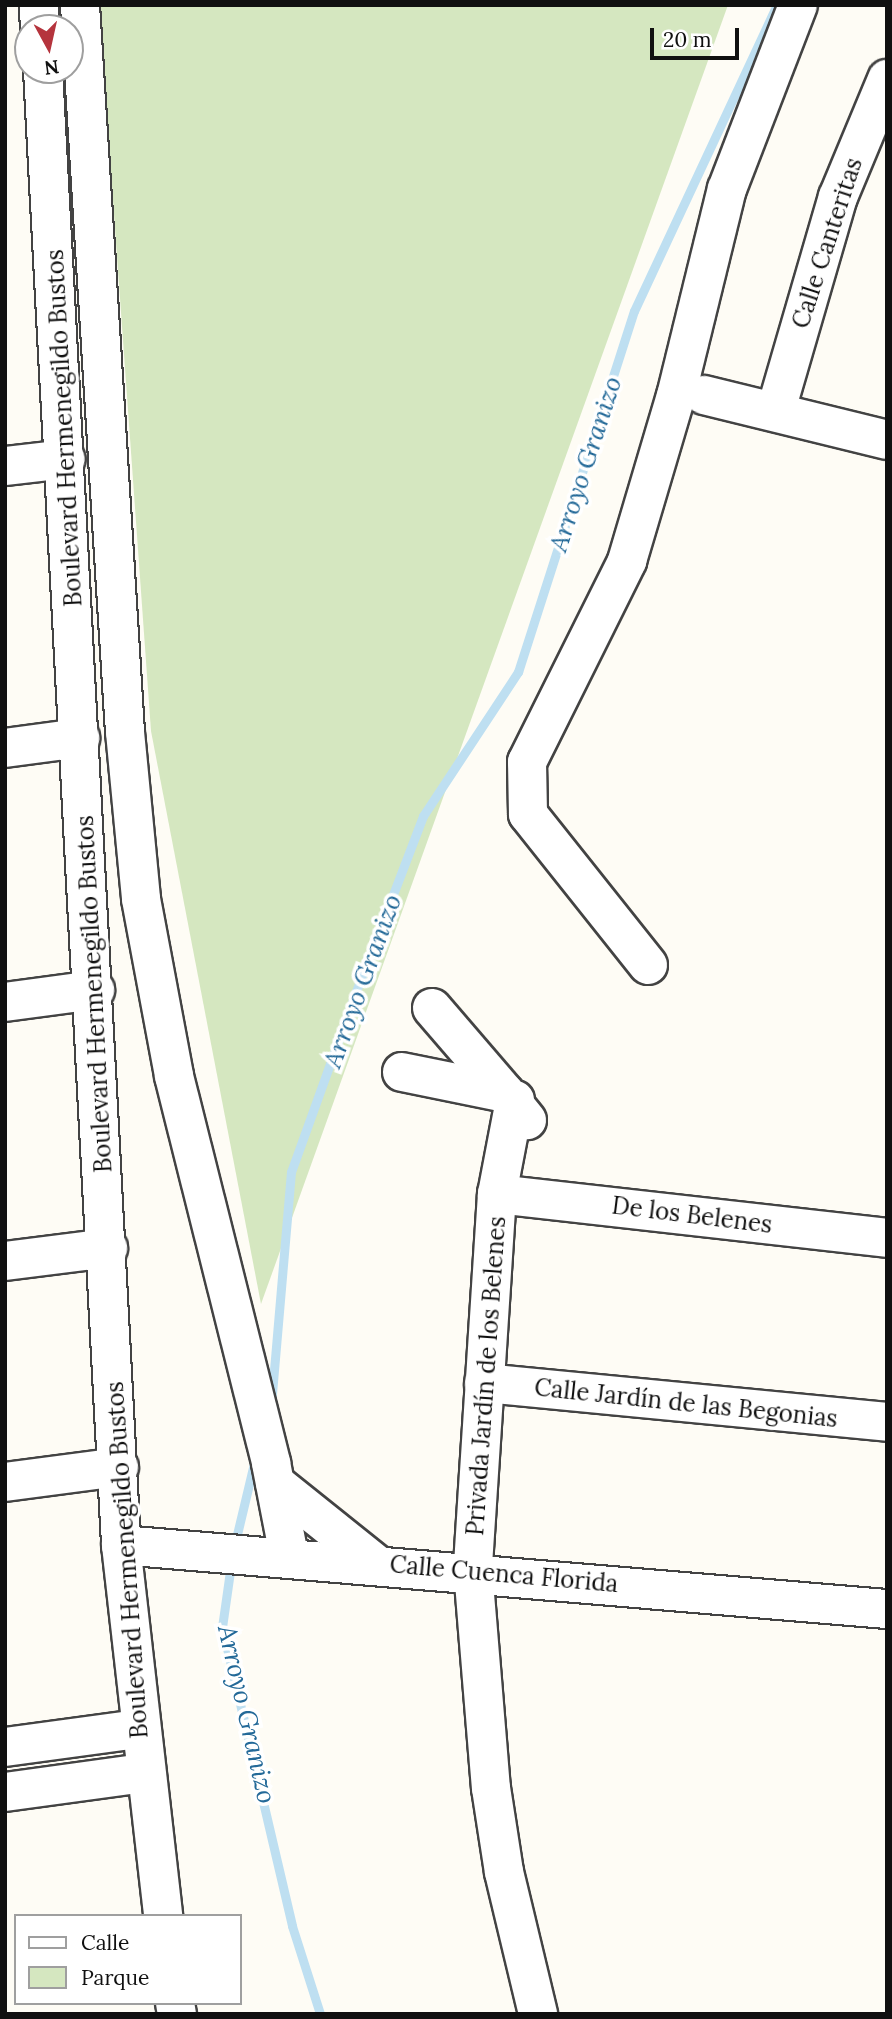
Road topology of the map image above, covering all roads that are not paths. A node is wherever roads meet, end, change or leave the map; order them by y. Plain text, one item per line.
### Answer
1 (80, 5) edge
2 (798, 5) edge
3 (44, 84) edge
4 (884, 92) edge
5 (704, 395) dead end
6 (776, 410) junction
7 (887, 440) edge
8 (66, 459) junction
9 (5, 466) edge
10 (80, 738) junction
11 (5, 748) edge
12 (648, 965) dead end
13 (95, 990) junction
14 (5, 1002) edge
15 (432, 1008) dead end
16 (402, 1072) dead end
17 (510, 1097) junction
18 (506, 1194) junction
19 (887, 1238) edge
20 (108, 1248) junction
21 (5, 1261) edge
22 (484, 1383) junction
23 (887, 1422) edge
24 (119, 1467) junction
25 (273, 1473) junction
26 (5, 1482) edge
27 (121, 1545) junction
28 (272, 1554) junction
29 (375, 1563) junction
30 (473, 1570) junction
31 (887, 1609) edge
32 (138, 1728) junction
33 (5, 1747) edge
34 (143, 1773) junction
35 (5, 1791) edge
36 (163, 1914) edge
37 (538, 2014) edge

1 - 25 street, Boulevard Hermenegildo Bustos
2 - 12 street
3 - 8 street, Boulevard Hermenegildo Bustos
4 - 6 street, Calle Canteritas
5 - 6 street
6 - 7 street
8 - 9 street
8 - 10 street, Boulevard Hermenegildo Bustos
10 - 11 street
10 - 13 street, Boulevard Hermenegildo Bustos
13 - 14 street
13 - 20 street, Boulevard Hermenegildo Bustos
15 - 17 street
16 - 17 street
17 - 18 street, Privada Jardín de los Belenes
18 - 19 street, De los Belenes
18 - 22 street, Privada Jardín de los Belenes
20 - 21 street
20 - 24 street, Boulevard Hermenegildo Bustos
22 - 23 street, Calle Jardín de las Begonias
22 - 30 street, Privada Jardín de los Belenes
24 - 26 street
24 - 27 street, Boulevard Hermenegildo Bustos
25 - 28 street, Boulevard Hermenegildo Bustos
25 - 29 street
27 - 28 street, Calle Cuenca Florida
27 - 32 street, Boulevard Hermenegildo Bustos
28 - 29 street, Calle Cuenca Florida
29 - 30 street, Calle Cuenca Florida
30 - 31 street, Calle Cuenca Florida
30 - 37 street, Privada Jardín de los Belenes
32 - 33 street
32 - 34 street, Boulevard Hermenegildo Bustos
34 - 35 street
34 - 36 street, Boulevard Hermenegildo Bustos

